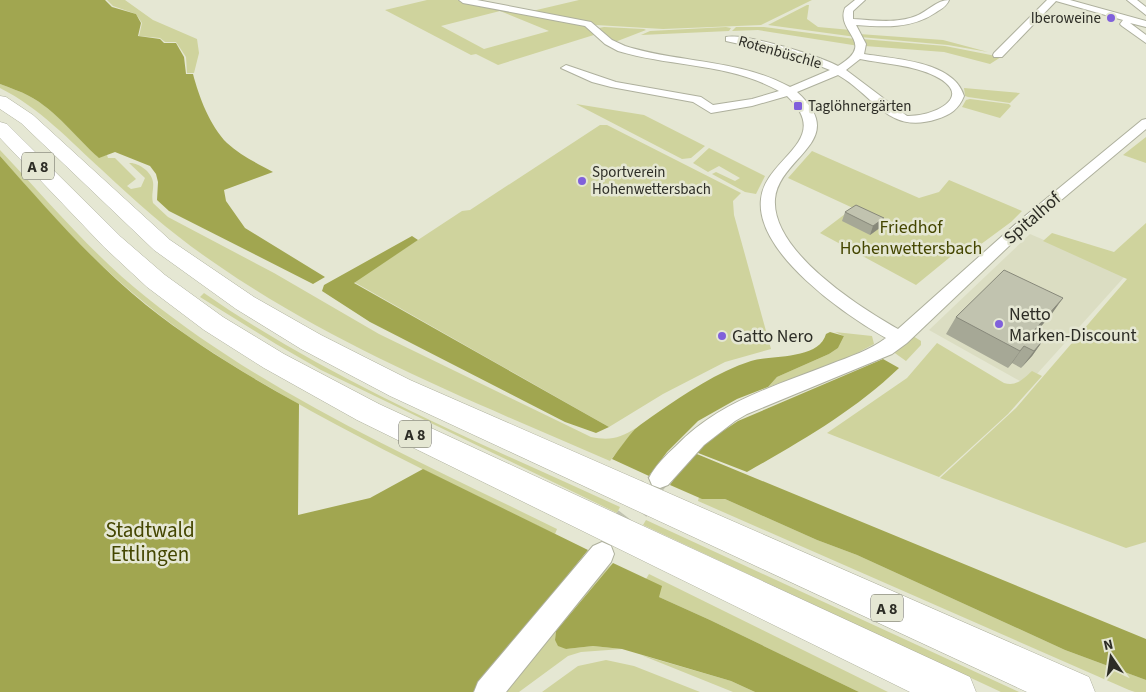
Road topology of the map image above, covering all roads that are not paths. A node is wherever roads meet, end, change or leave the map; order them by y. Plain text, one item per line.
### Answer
1 (463, 0) edge
2 (861, 0) edge
3 (945, 0) edge
4 (1052, 0) edge
5 (1060, 0) edge
6 (1131, 0) edge
7 (1146, 12) edge
8 (1128, 20) junction
9 (850, 22) junction
10 (1146, 24) edge
11 (593, 27) joint
12 (730, 39) dead end
13 (1146, 40) edge
14 (998, 55) dead end
15 (859, 56) junction
16 (566, 68) dead end
17 (838, 70) junction
18 (788, 92) junction
19 (0, 101) edge
20 (1146, 123) edge
21 (0, 128) edge
22 (900, 338) junction
23 (660, 478) tunnel mouth
24 (602, 554) tunnel mouth
25 (488, 692) edge
26 (955, 692) edge
27 (1074, 692) edge

1 - 11 street
2 - 9 street
3 - 9 street
4 - 14 street
5 - 8 street
6 - 7 street
8 - 10 street
8 - 13 street
9 - 15 street
11 - 18 street
12 - 17 street, Rotenbüschle
15 - 17 street
15 - 17 street, Rotenbüschle
16 - 18 street
17 - 18 street
18 - 22 street
19 - 27 highway, A 8
20 - 22 street, Spitalhof
21 - 26 highway, A 8
22 - 23 street
24 - 25 street

